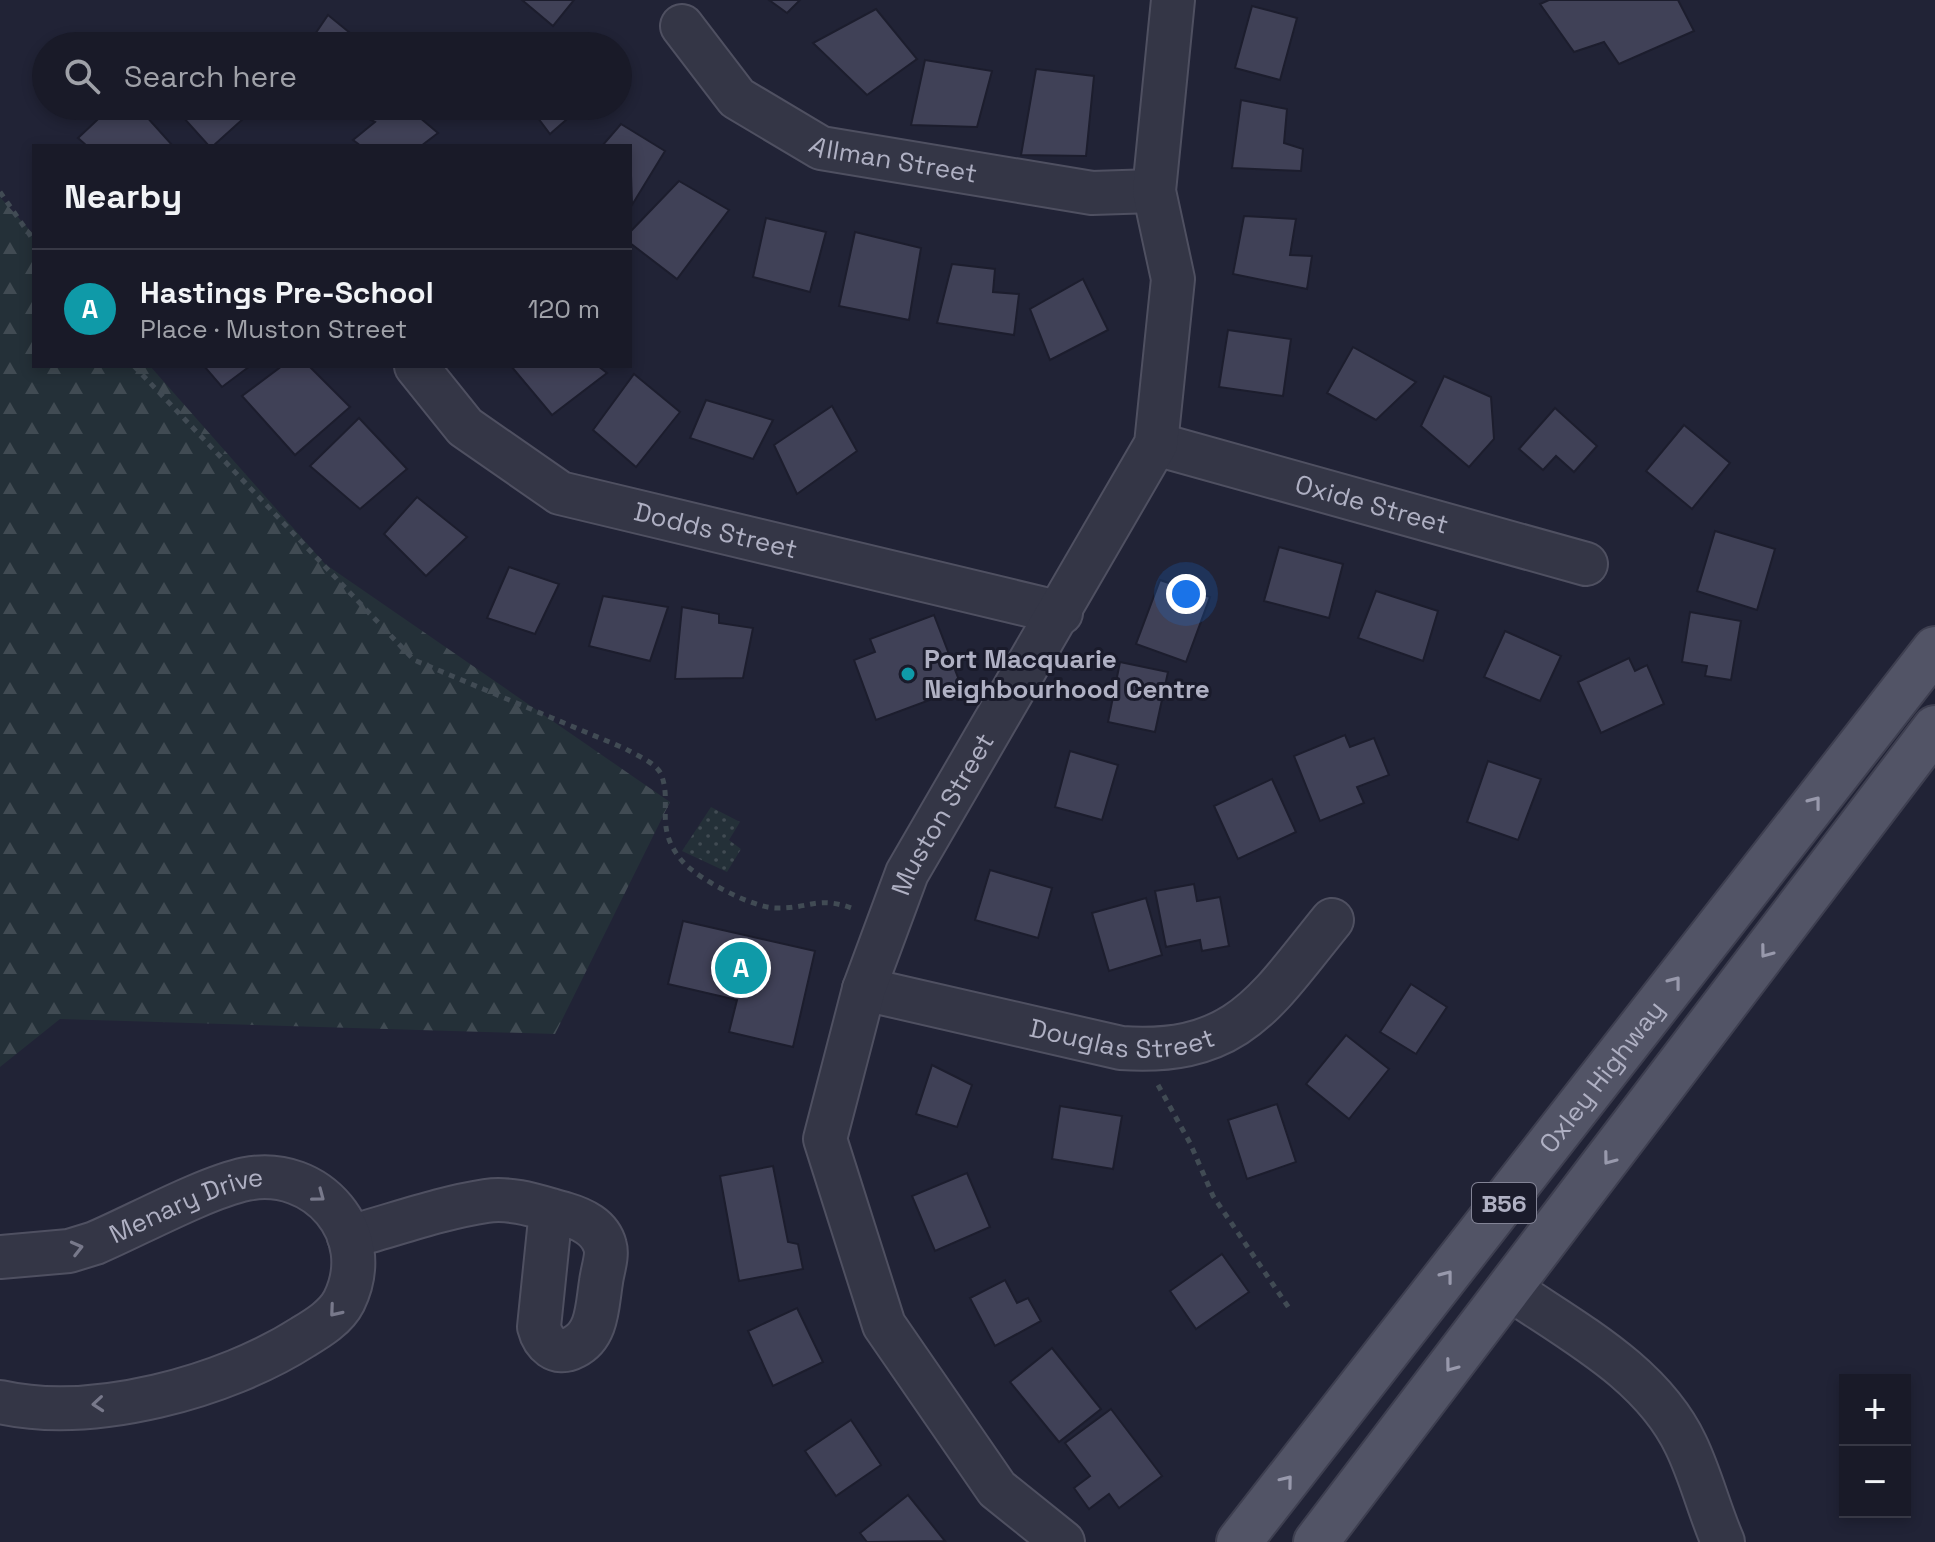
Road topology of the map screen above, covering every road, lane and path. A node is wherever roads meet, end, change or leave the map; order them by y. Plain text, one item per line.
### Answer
1 (1173, 0) edge
2 (682, 26) dead end
3 (1154, 191) junction
4 (0, 192) edge
5 (32, 238) edge
6 (136, 368) edge
7 (418, 368) edge
8 (1156, 444) junction
9 (1586, 564) dead end
10 (1061, 613) junction
11 (1935, 649) edge
12 (1935, 728) edge
13 (1332, 920) dead end
14 (888, 923) junction
15 (864, 989) junction
16 (1138, 1049) junction
17 (551, 1210) dead end
18 (349, 1237) junction
19 (0, 1257) edge
20 (1510, 1289) junction
21 (1291, 1311) dead end
22 (0, 1402) edge
23 (1063, 1542) edge
24 (1239, 1542) edge
25 (1316, 1542) edge
26 (1723, 1542) edge

1 - 3 street, Muston Street
2 - 3 street, Allman Street
3 - 8 street, Muston Street
4 - 5 path
6 - 14 path
7 - 10 street, Dodds Street
8 - 9 street, Oxide Street
8 - 10 street, Muston Street
10 - 14 street, Muston Street
24 -> 11 main road, Oxley Highway / B56
12 -> 20 main road, Oxley Highway / B56
13 - 16 street, Douglas Street
14 - 15 street, Muston Street
15 - 16 street, Douglas Street
15 - 23 street, Muston Street
16 - 21 path
17 - 18 street
19 -> 18 street, Menary Drive
18 -> 22 street, Menary Drive
20 -> 25 main road, Oxley Highway / B56
20 - 26 street

